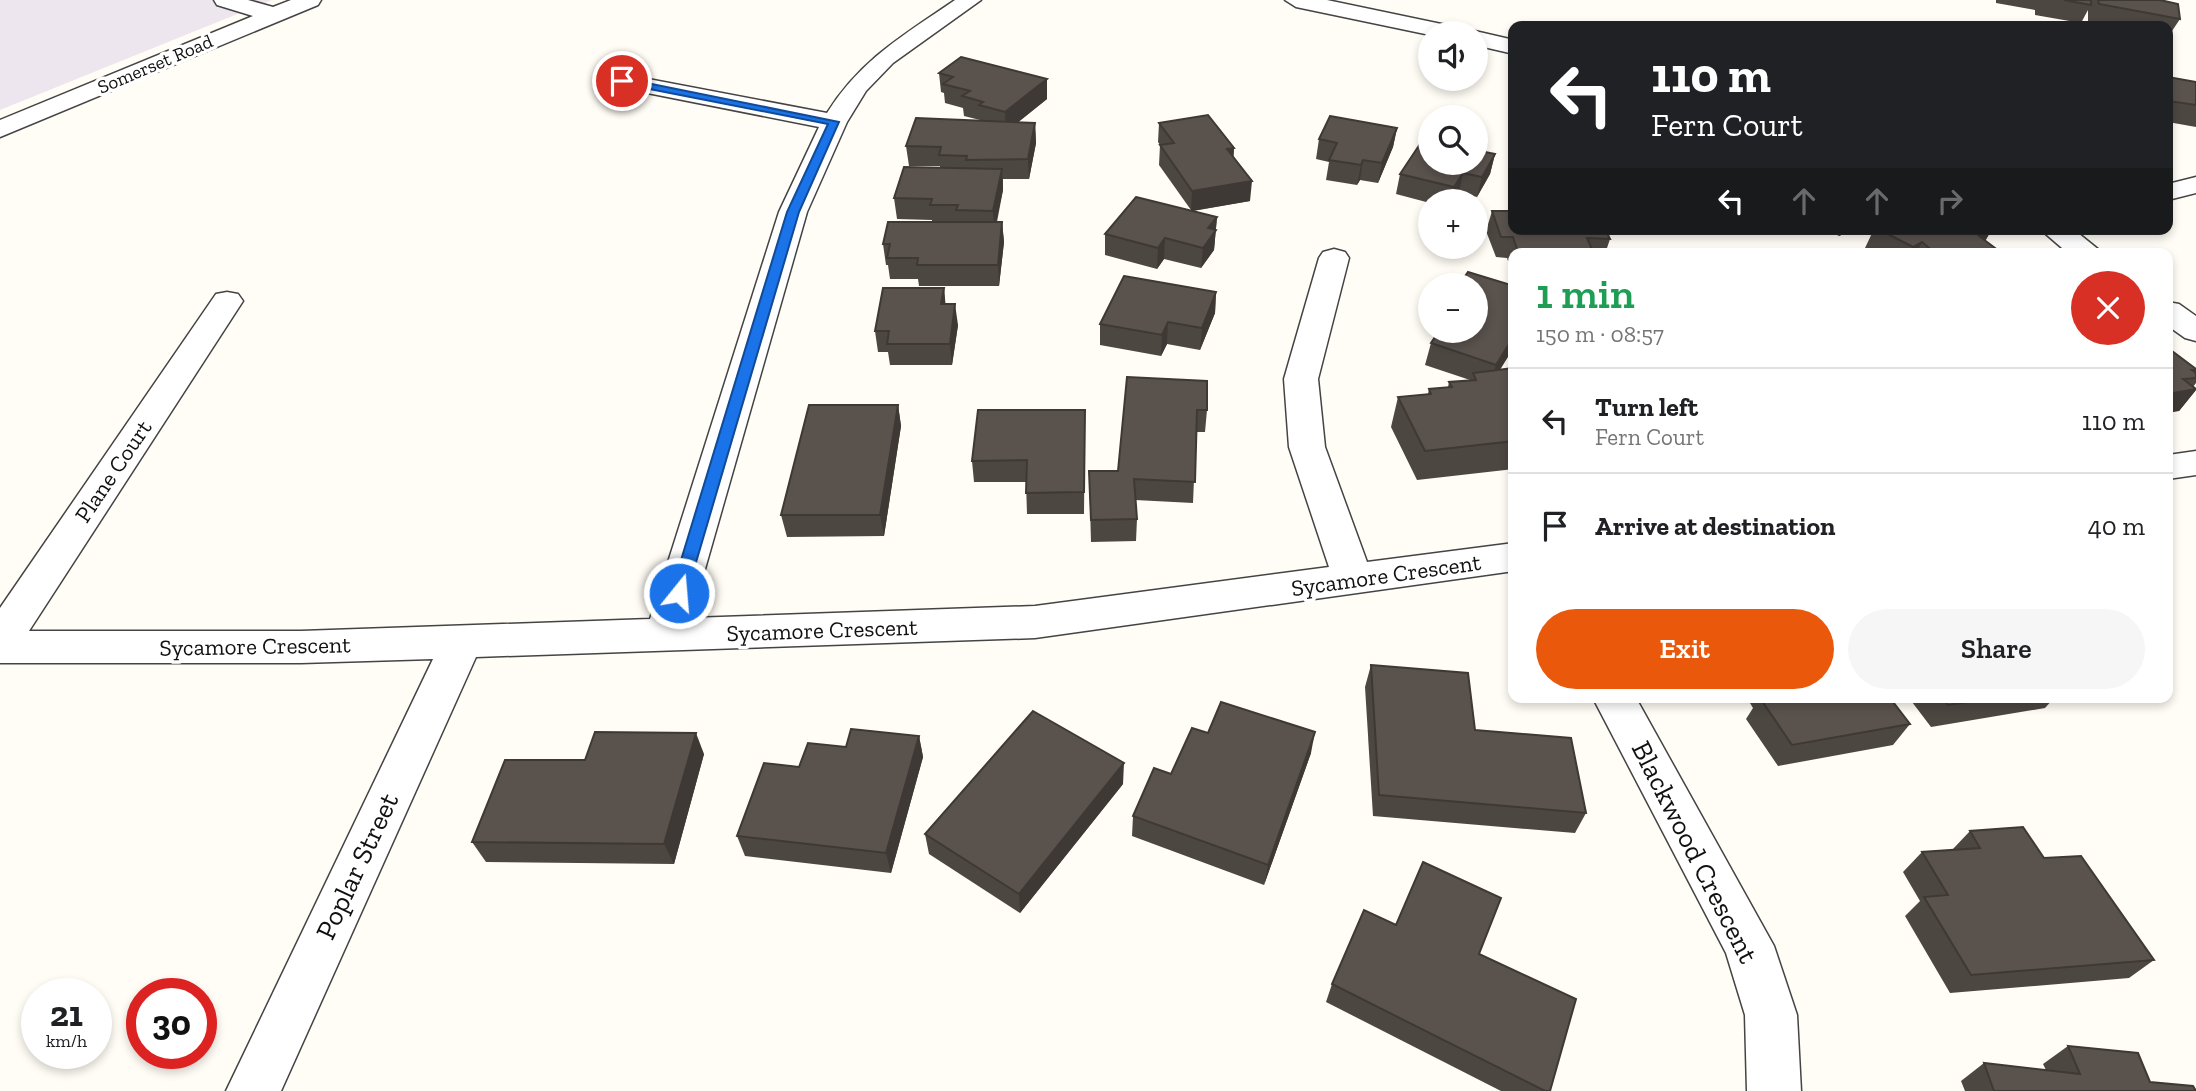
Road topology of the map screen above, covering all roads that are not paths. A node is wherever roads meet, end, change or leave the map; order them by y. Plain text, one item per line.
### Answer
1 (225, 0) edge
2 (310, 0) edge
3 (970, 0) edge
4 (1296, 0) edge
5 (274, 15) junction
6 (1418, 26) edge
7 (1488, 41) edge
8 (1508, 46) edge
9 (622, 81) dead end
10 (834, 122) junction
11 (0, 129) edge
12 (2196, 185) edge
13 (2173, 191) edge
14 (2062, 235) edge
15 (2081, 248) edge
16 (1334, 258) dead end
17 (227, 301) dead end
18 (2173, 315) edge
19 (2196, 331) edge
20 (1508, 558) edge
21 (1353, 579) junction
22 (666, 635) junction
23 (0, 641) edge
24 (462, 642) junction
25 (0, 647) edge
26 (1617, 703) edge
27 (253, 1091) edge
28 (1774, 1091) edge

1 - 5 street
2 - 5 street, Somerset Road
3 - 10 street
4 - 6 street
5 - 11 street, Somerset Road
7 - 8 street
9 - 10 street
10 - 22 street
12 - 13 street
14 - 15 street
16 - 21 street
17 - 23 street, Plane Court
18 - 19 street
20 - 21 street, Sycamore Crescent
21 - 22 street, Sycamore Crescent
22 - 24 street, Sycamore Crescent
24 - 25 street, Sycamore Crescent
24 - 27 street, Poplar Street
26 - 28 street, Blackwood Crescent

